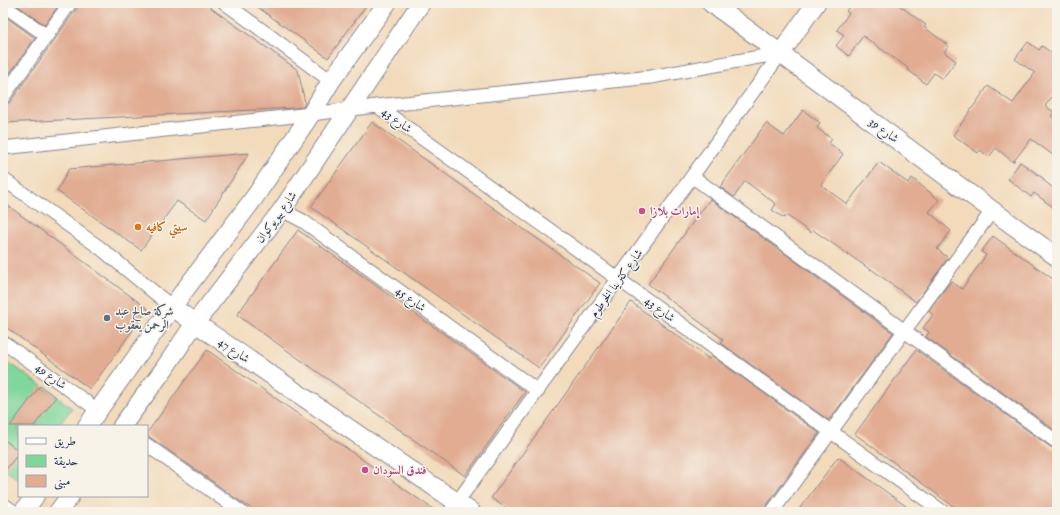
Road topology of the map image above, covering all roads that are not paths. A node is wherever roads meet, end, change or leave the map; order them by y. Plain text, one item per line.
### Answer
1 (70, 3) edge
2 (226, 3) edge
3 (386, 3) edge
4 (422, 3) edge
5 (711, 3) edge
6 (816, 3) edge
7 (3, 5) edge
8 (46, 36) junction
9 (781, 53) junction
10 (332, 80) junction
11 (3, 97) edge
12 (377, 106) junction
13 (350, 109) junction
14 (311, 114) junction
15 (3, 148) edge
16 (693, 177) junction
17 (3, 179) edge
18 (282, 210) junction
19 (992, 211) junction
20 (1057, 257) edge
21 (618, 279) junction
22 (172, 307) junction
23 (195, 324) junction
24 (905, 331) junction
25 (3, 342) edge
26 (538, 391) junction
27 (99, 411) junction
28 (89, 425) edge
29 (123, 425) edge
30 (831, 432) junction
31 (1057, 442) edge
32 (148, 446) edge
33 (34, 497) edge
34 (69, 497) edge
35 (3, 504) edge
36 (459, 509) edge
37 (14, 512) edge
38 (23, 512) edge
39 (58, 512) edge
40 (241, 512) edge
41 (772, 512) edge
42 (943, 512) edge

1 - 8 street
2 - 10 street
3 - 10 main road
4 - 13 main road, شارع بيويوكوان
5 - 9 main road, شارع 39
6 - 9 main road
7 - 8 street
8 - 11 street
9 - 12 street
9 - 16 street, شارع كترينا الخرطوم
9 - 19 main road, شارع 39
10 - 14 main road
12 - 13 street
12 - 21 street, شارع 43
13 - 14 street
13 - 18 main road, شارع بيويوكوان
14 - 15 street
14 - 22 main road
16 - 21 street, شارع كترينا الخرطوم
16 - 24 street
17 - 22 street, شارع 47
18 - 23 main road, شارع بيويوكوان
18 - 26 street, شارع 45
19 - 20 main road, شارع 39
19 - 24 street
21 - 26 street, شارع كترينا الخرطوم
21 - 30 street, شارع 43
22 - 23 main road, شارع 47
22 - 27 main road
23 - 29 main road, شارع بيويوكوان
23 - 36 main road, شارع 47
24 - 30 street
24 - 31 street
25 - 27 street, شارع 49
26 - 36 street, شارع كترينا الخرطوم
27 - 28 main road
30 - 41 street
30 - 42 street, شارع 43
32 - 40 street
33 - 38 main road
34 - 39 main road
35 - 37 street

